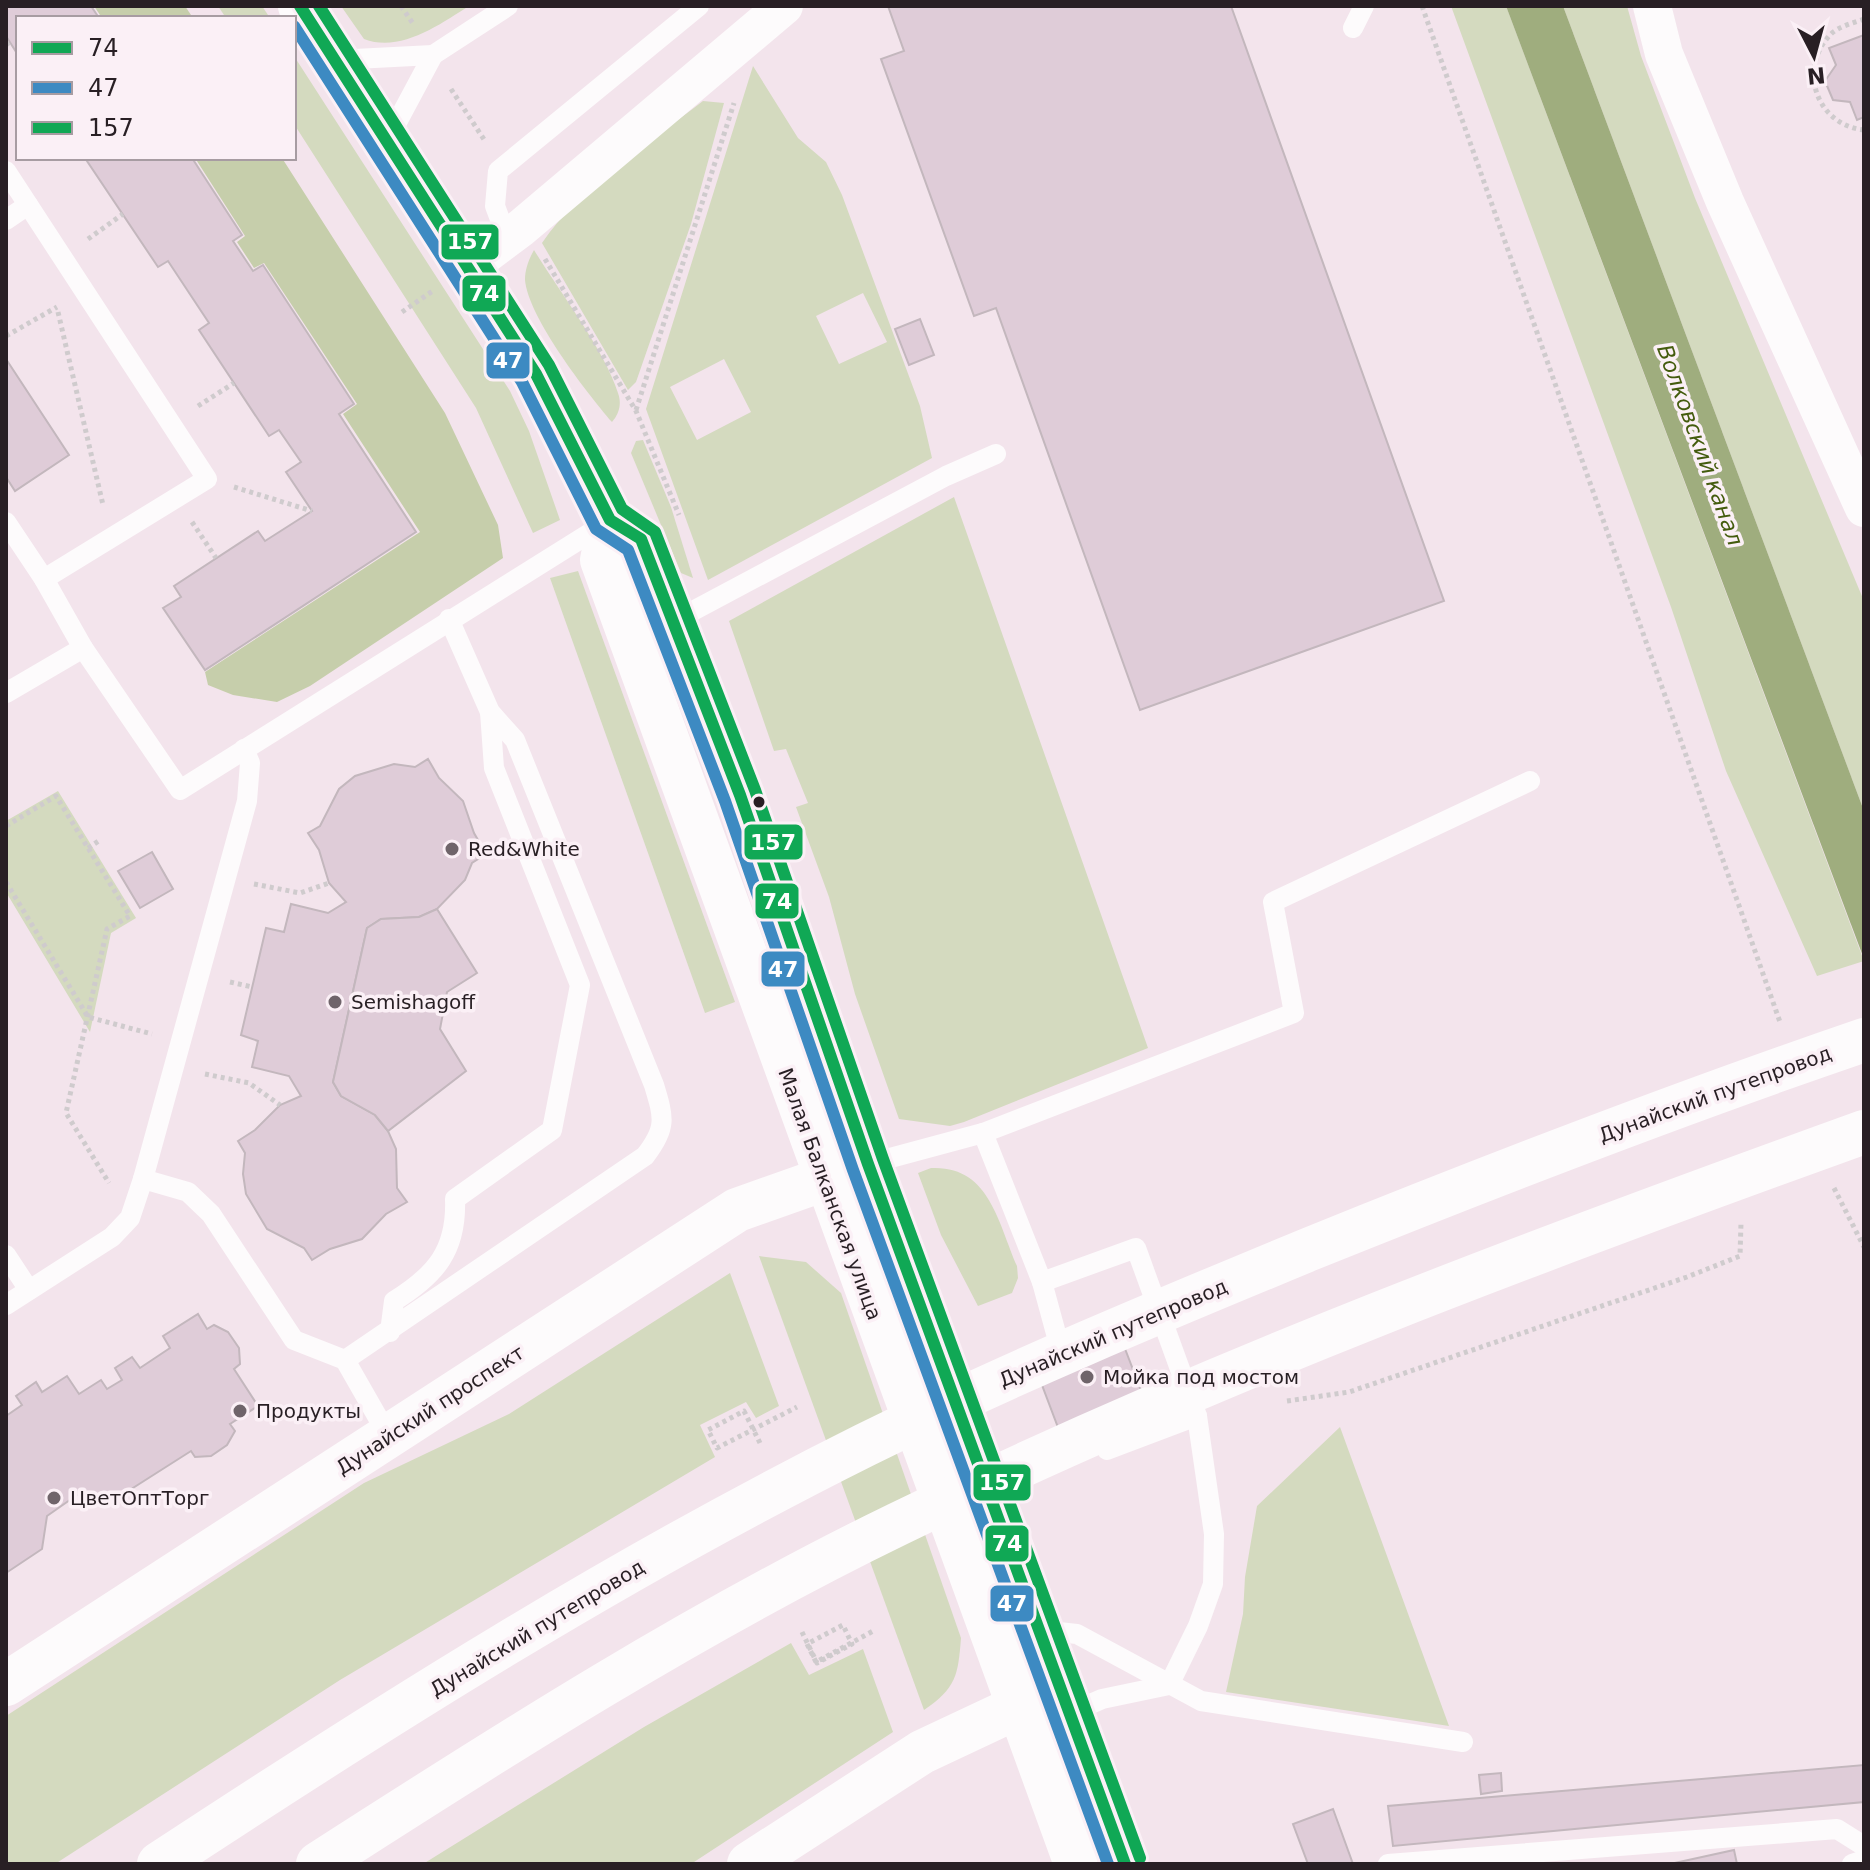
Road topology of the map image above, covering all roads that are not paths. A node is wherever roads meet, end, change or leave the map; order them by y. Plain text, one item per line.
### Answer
1 (300, 6) edge
2 (508, 6) edge
3 (699, 6) edge
4 (784, 6) edge
5 (1364, 6) edge
6 (1652, 6) edge
7 (1353, 28) dead end
8 (433, 55) junction
9 (335, 60) junction
10 (387, 141) junction
11 (6, 171) edge
12 (28, 205) junction
13 (6, 220) edge
14 (514, 233) junction
15 (469, 267) junction
16 (996, 454) dead end
17 (1864, 508) edge
18 (610, 520) junction
19 (6, 522) edge
20 (44, 579) junction
21 (449, 619) junction
22 (674, 621) junction
23 (83, 648) junction
24 (7, 689) edge
25 (490, 712) junction
26 (244, 749) junction
27 (1530, 781) dead end
28 (1864, 1040) edge
29 (1864, 1132) edge
30 (983, 1133) junction
31 (868, 1164) junction
32 (824, 1178) junction
33 (143, 1179) junction
34 (6, 1255) edge
35 (1042, 1282) junction
36 (29, 1290) junction
37 (6, 1305) edge
38 (390, 1332) junction
39 (1057, 1337) dead end
40 (345, 1360) junction
41 (1197, 1416) junction
42 (1091, 1427) dead end
43 (389, 1437) junction
44 (1040, 1630) junction
45 (6, 1684) edge
46 (1169, 1685) junction
47 (1066, 1701) junction
48 (1016, 1707) junction
49 (1463, 1742) dead end
50 (1864, 1846) edge
51 (1864, 1860) edge
52 (159, 1864) edge
53 (318, 1864) edge
54 (749, 1864) edge
55 (1076, 1864) edge
56 (1125, 1864) edge
57 (1388, 1864) edge
58 (1852, 1864) edge

1 - 9 street
2 - 8 lane
3 - 14 lane
4 - 14 street
5 - 7 lane
6 - 17 street
8 - 9 lane
8 - 10 lane
9 - 10 street
10 - 15 street
11 - 12 lane
12 - 13 lane
12 - 20 lane
14 - 15 street
15 - 18 street
16 - 22 lane
18 - 21 lane
18 - 22 street
18 - 32 street, Малая Балканская улица
19 - 20 lane
20 - 23 lane
21 - 25 lane
21 - 26 lane
22 - 31 street
23 - 24 lane
23 - 26 lane
25 - 38 lane
25 - 38 lane
26 - 33 lane
27 - 30 lane
28 - 52 street, Дунайский путепровод
29 - 53 street
30 - 31 lane
30 - 35 lane
31 - 32 street, Дунайский проспект
31 - 44 street
32 - 43 street, Дунайский проспект
32 - 48 street, Малая Балканская улица
33 - 36 lane
33 - 40 lane
34 - 36 lane
35 - 39 lane
35 - 41 lane
36 - 37 lane
38 - 40 lane
40 - 43 lane
41 - 42 lane
41 - 46 lane
43 - 45 street, Дунайский проспект
44 - 46 lane
44 - 47 street
46 - 47 lane
46 - 49 lane
47 - 48 street
47 - 56 street
48 - 54 street
48 - 55 street, Малая Балканская улица
50 - 57 lane
51 - 58 lane

